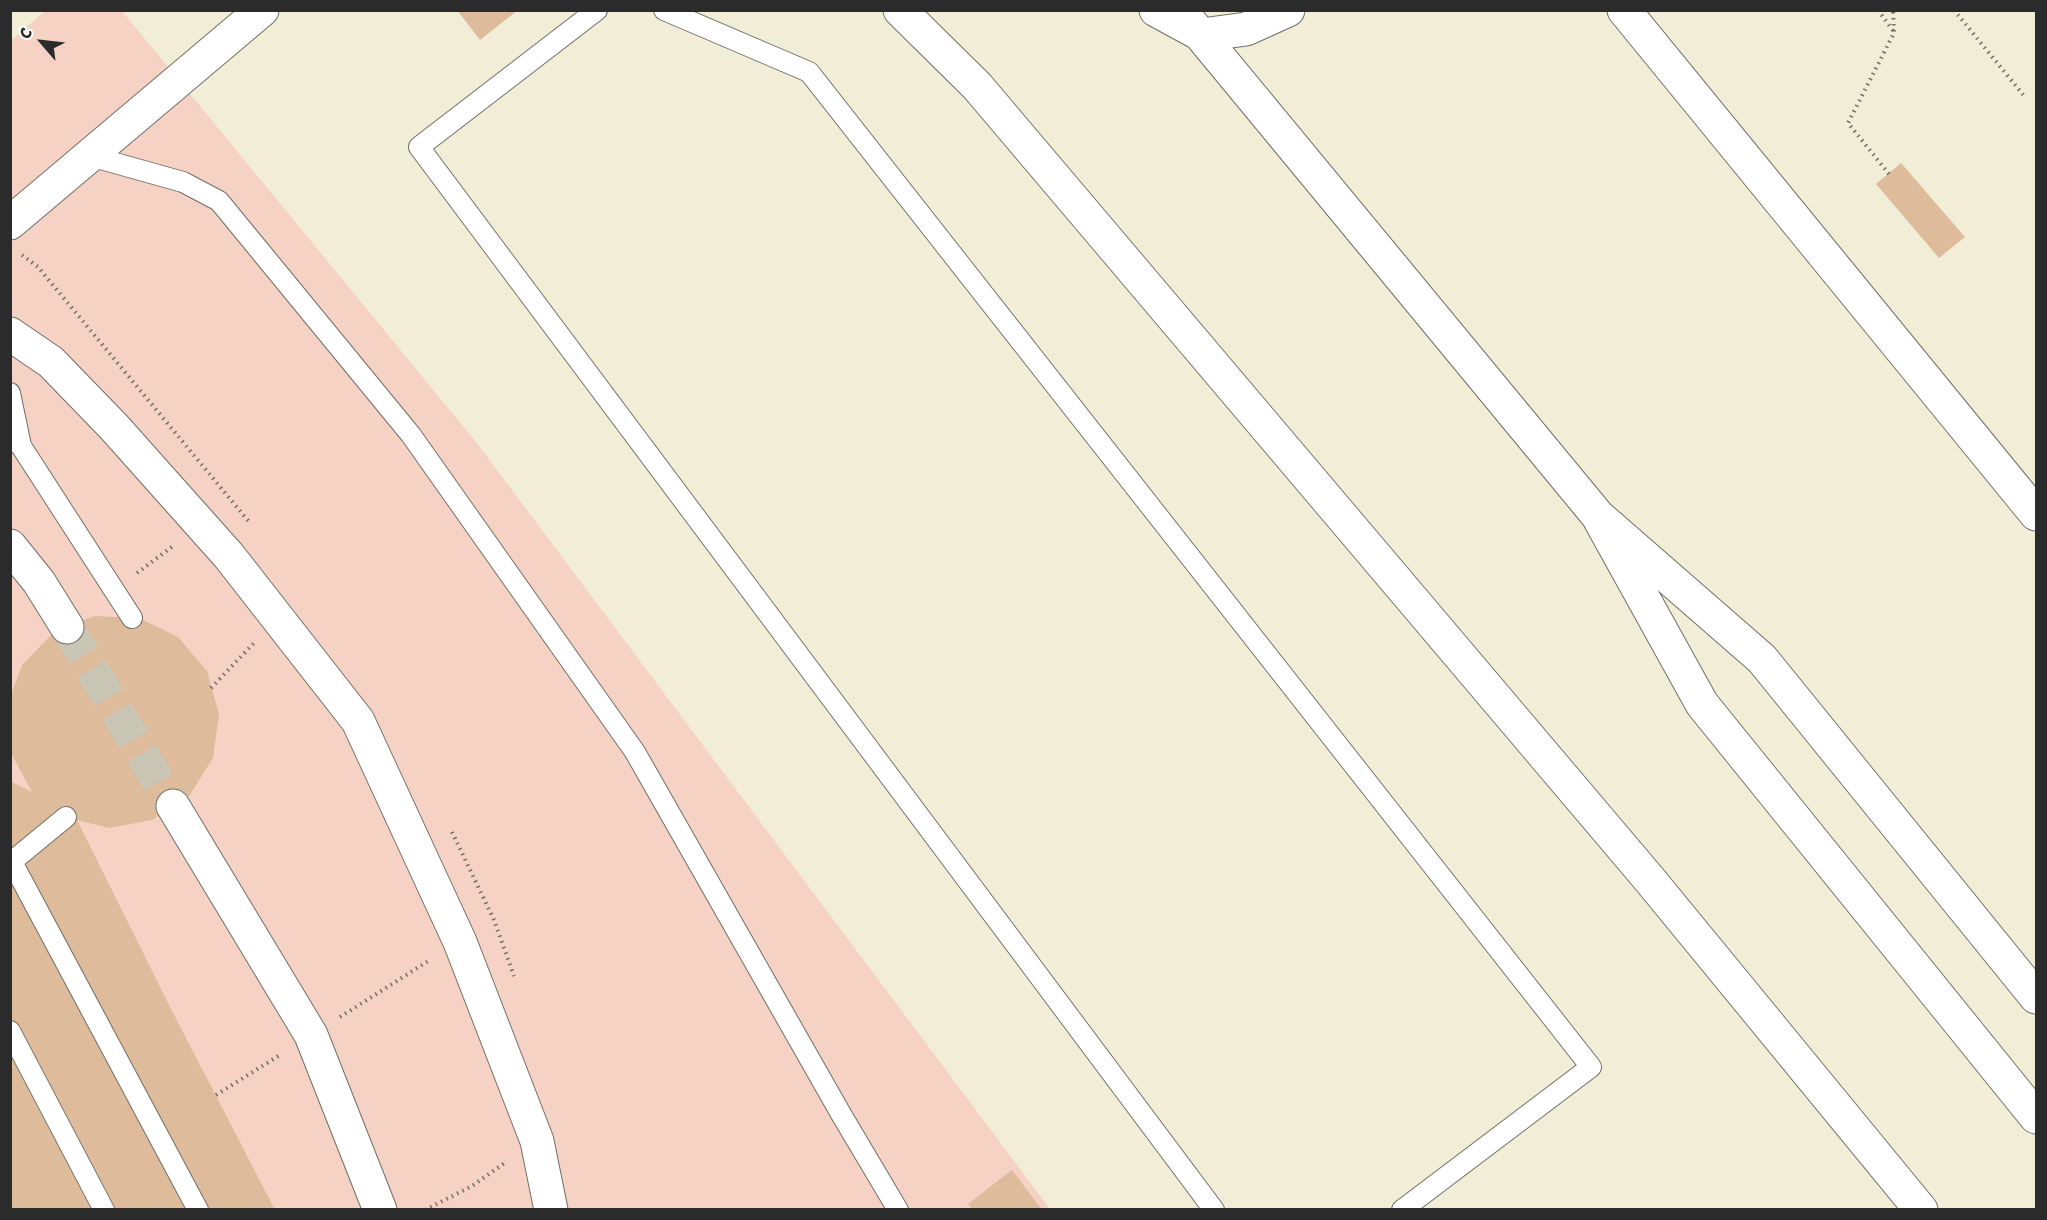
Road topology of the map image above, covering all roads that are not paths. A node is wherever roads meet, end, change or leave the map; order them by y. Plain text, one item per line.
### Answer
1 (262, 10) edge
2 (597, 10) edge
3 (664, 10) edge
4 (900, 10) edge
5 (1156, 10) edge
6 (1180, 10) edge
7 (1288, 10) edge
8 (1624, 10) edge
9 (1202, 35) junction
10 (90, 156) junction
11 (10, 223) edge
12 (10, 334) edge
13 (10, 393) edge
14 (16, 441) edge
15 (2037, 514) edge
16 (1598, 516) junction
17 (10, 546) edge
18 (132, 618) dead end
19 (67, 627) tunnel mouth
20 (173, 806) tunnel mouth
21 (66, 817) dead end
22 (11, 863) edge
23 (2037, 997) edge
24 (10, 1031) edge
25 (2037, 1117) edge
26 (104, 1209) edge
27 (198, 1209) edge
28 (380, 1209) edge
29 (550, 1209) edge
30 (898, 1209) edge
31 (1214, 1209) edge
32 (1402, 1209) edge
33 (1921, 1209) edge

1 - 10 street
2 - 31 lane
3 - 32 lane
4 - 33 street
5 - 9 street
6 - 9 street
7 - 9 street
8 - 15 street
9 - 16 street
10 - 11 street
10 - 30 lane
12 - 29 street
13 - 14 lane
14 - 18 lane
16 - 23 street
16 - 25 street
17 - 19 street
20 - 28 street
21 - 22 lane
22 - 27 lane
24 - 26 lane

